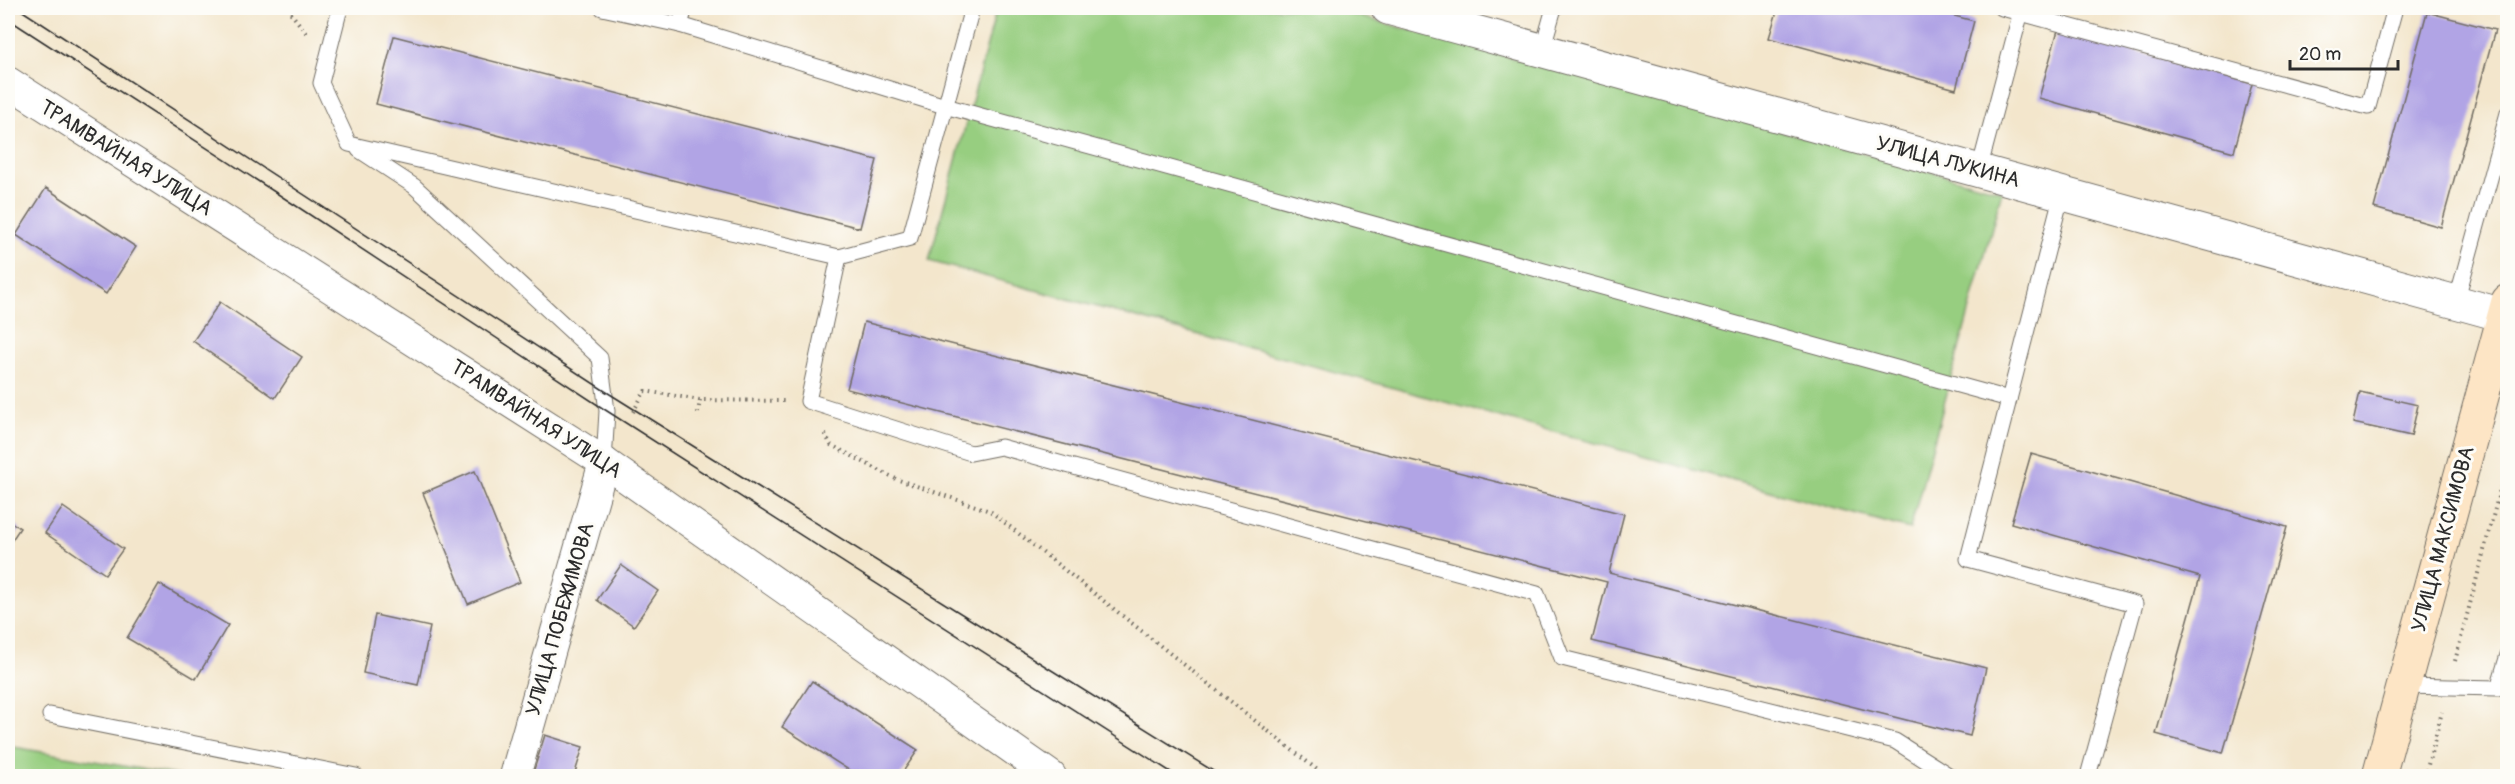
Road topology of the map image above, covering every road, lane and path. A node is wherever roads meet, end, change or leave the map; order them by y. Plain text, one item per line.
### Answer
1 (340, 8) edge
2 (602, 8) edge
3 (685, 8) edge
4 (972, 8) edge
5 (1388, 8) edge
6 (1554, 8) edge
7 (2002, 8) edge
8 (2395, 8) edge
9 (2021, 10) edge
10 (680, 25) junction
11 (1542, 50) junction
12 (8, 82) edge
13 (945, 106) junction
14 (2508, 113) edge
15 (349, 144) junction
16 (1979, 170) junction
17 (2062, 193) junction
18 (839, 257) junction
19 (2457, 302) junction
20 (2506, 310) edge
21 (2009, 399) junction
22 (700, 400) junction
23 (808, 401) junction
24 (698, 413) dead end
25 (631, 417) dead end
26 (2508, 459) edge
27 (604, 462) junction
28 (2508, 655) edge
29 (2403, 686) junction
30 (2448, 687) junction
31 (50, 715) dead end
32 (1927, 770) edge
33 (356, 777) edge
34 (515, 777) edge
35 (1051, 777) edge
36 (1324, 777) edge
37 (1950, 777) edge
38 (2088, 777) edge
39 (2379, 777) edge
40 (2425, 777) edge

1 - 15 lane
2 - 10 lane
3 - 10 lane
4 - 13 lane
5 - 11 street, УЛИЦА ЛУКИНА
6 - 11 lane
7 - 9 lane
8 - 9 lane
9 - 16 lane
10 - 13 lane
11 - 16 street, УЛИЦА ЛУКИНА
12 - 27 street, ТРАМВАЙНАЯ УЛИЦА
13 - 18 lane
13 - 21 lane
14 - 19 lane
15 - 18 lane
15 - 27 lane
16 - 17 street, УЛИЦА ЛУКИНА
17 - 19 street, УЛИЦА ЛУКИНА
17 - 21 lane
18 - 23 lane
19 - 20 street, УЛИЦА ЛУКИНА
20 - 29 main road, УЛИЦА МАКСИМОВА
21 - 38 lane
22 - 23 path
22 - 24 path
22 - 25 path
23 - 32 lane
23 - 36 path
26 - 30 path
27 - 34 street, УЛИЦА ПОБЕЖИМОВА
27 - 35 street, ТРАМВАЙНАЯ УЛИЦА
28 - 30 lane
29 - 30 lane
29 - 39 main road, УЛИЦА МАКСИМОВА
30 - 40 path
31 - 33 lane
32 - 37 lane

